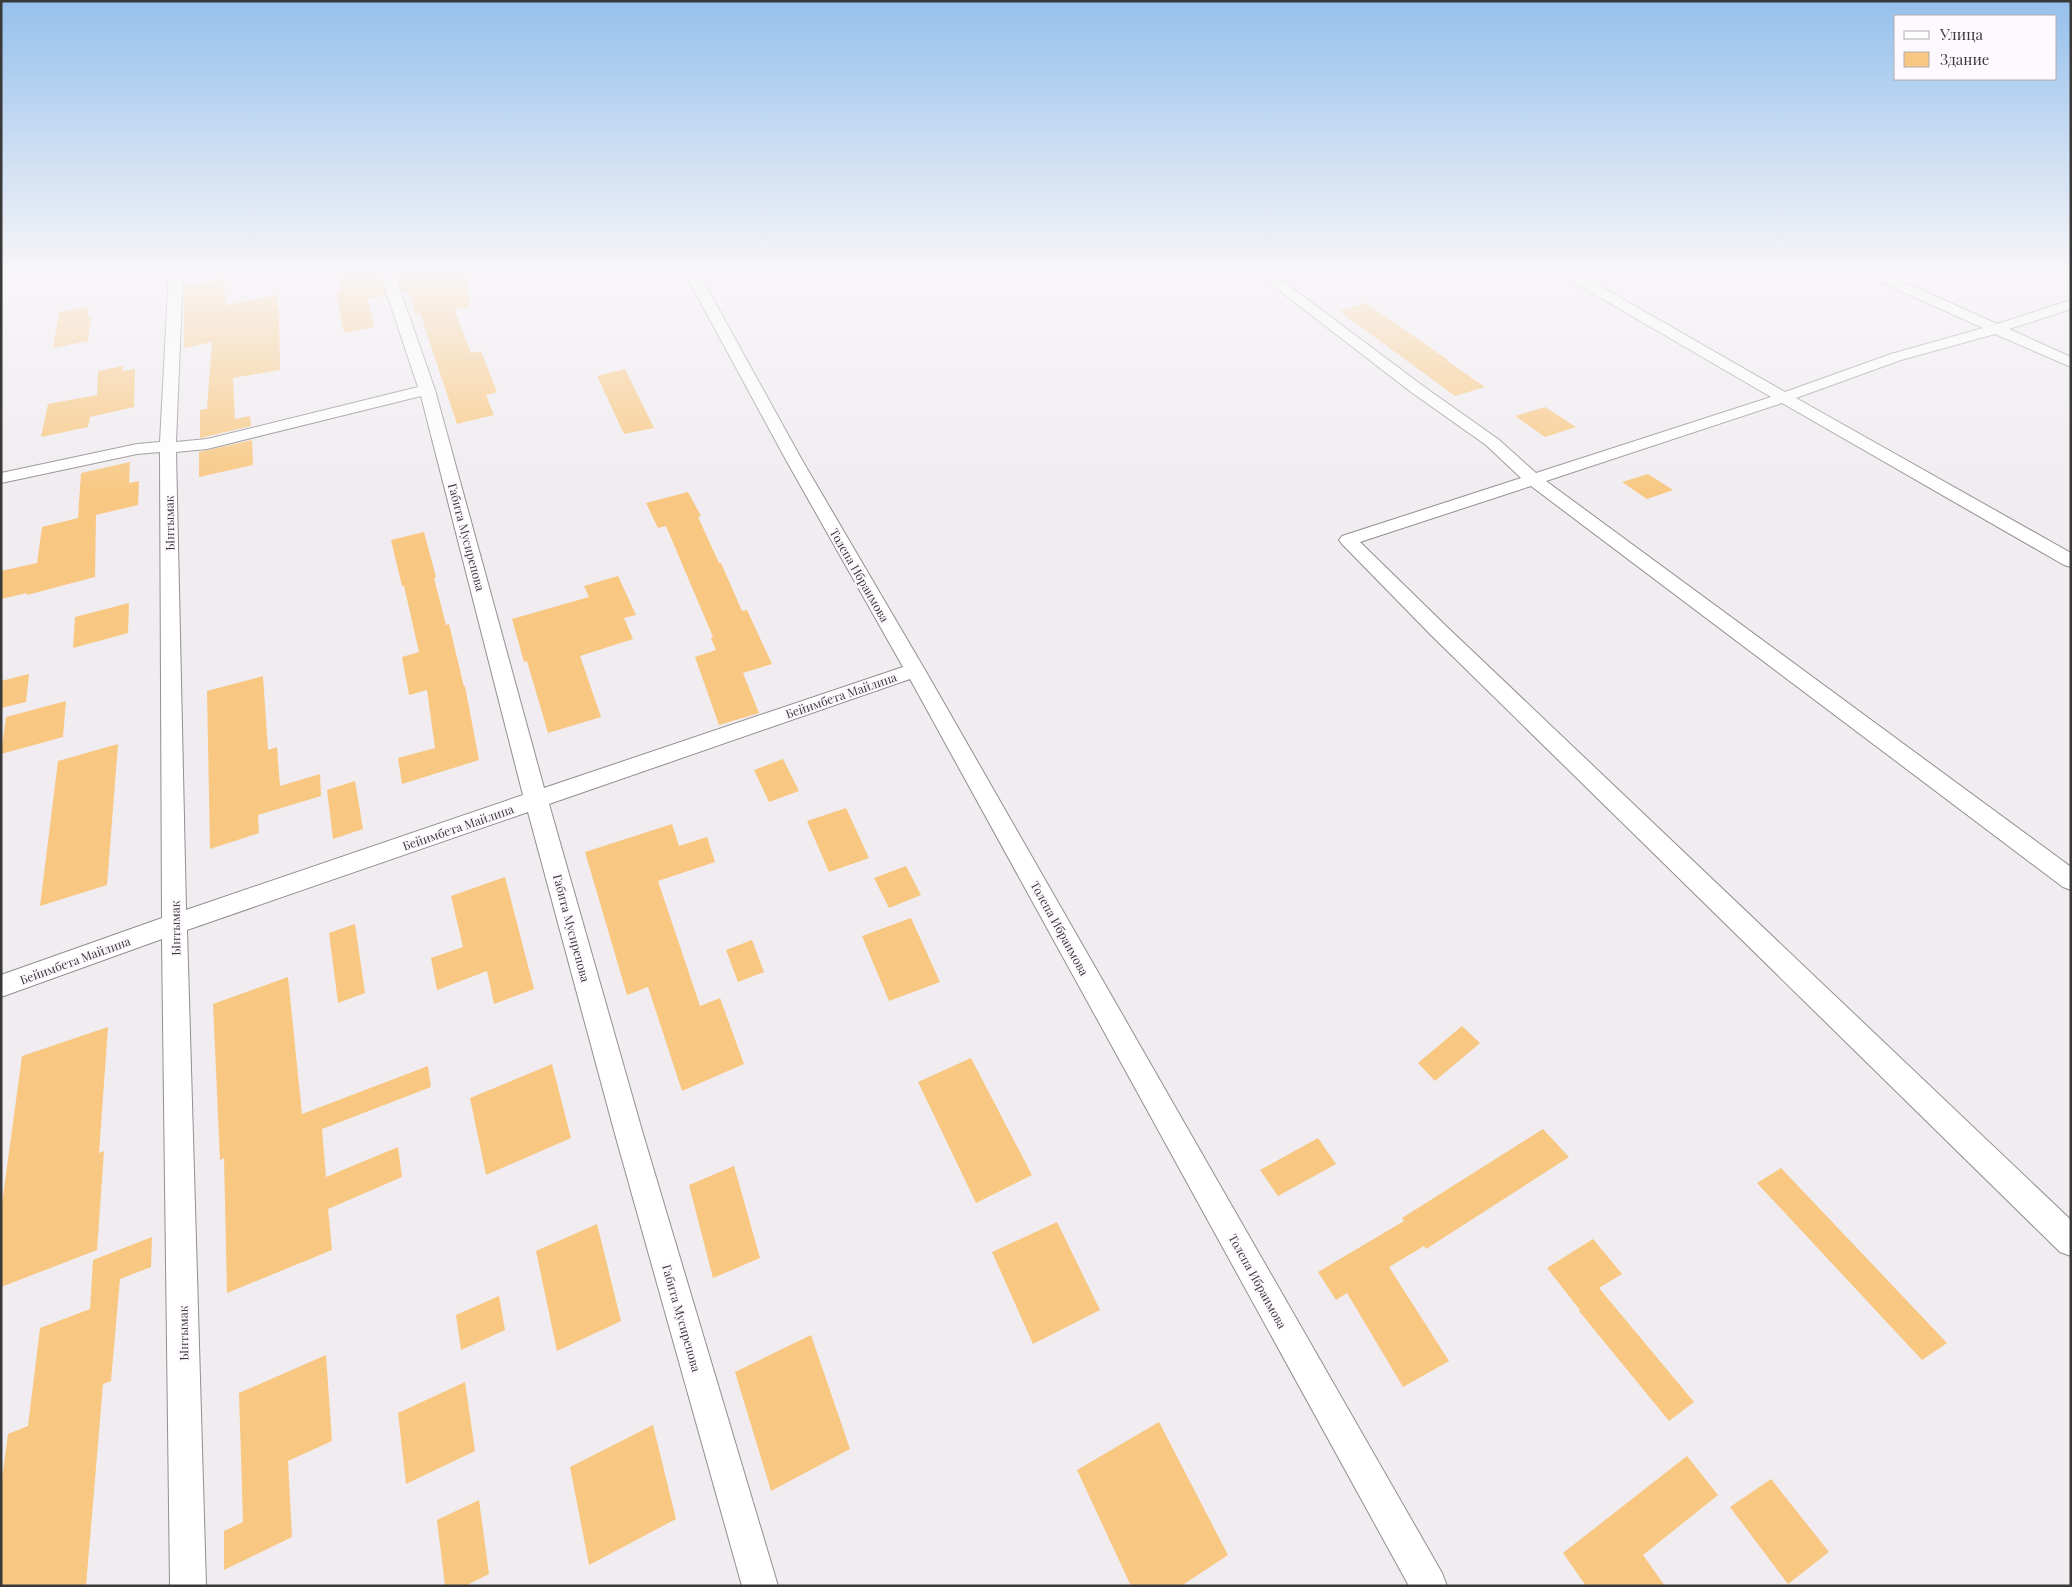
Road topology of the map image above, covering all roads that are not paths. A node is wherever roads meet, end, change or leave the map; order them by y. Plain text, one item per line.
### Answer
1 (173, 344) edge
2 (411, 344) edge
3 (731, 344) edge
4 (1358, 344) edge
5 (1690, 344) edge
6 (1942, 344) edge
7 (2029, 344) edge
8 (2071, 363) edge
9 (427, 390) junction
10 (1783, 398) junction
11 (168, 447) junction
12 (1, 478) edge
13 (1532, 479) junction
14 (2071, 561) edge
15 (915, 670) junction
16 (536, 800) junction
17 (2071, 880) edge
18 (174, 924) junction
19 (1, 986) edge
20 (2071, 1241) edge
21 (188, 1586) edge
22 (760, 1586) edge
23 (1429, 1586) edge

1 - 11 street, Ынтымак
2 - 9 street, Габита Мусирепова
3 - 15 street, Толепа Ибраимова
4 - 13 street
5 - 10 street
6 - 10 street
7 - 8 street
9 - 11 street
9 - 16 street, Габита Мусирепова
10 - 13 street
10 - 14 street
11 - 12 street
11 - 18 street, Ынтымак
13 - 17 street
13 - 20 street
15 - 16 street, Бейимбета Майлина
15 - 23 street, Толепа Ибраимова
16 - 18 street, Бейимбета Майлина
16 - 22 street, Габита Мусирепова
18 - 19 street, Бейимбета Майлина
18 - 21 street, Ынтымак

